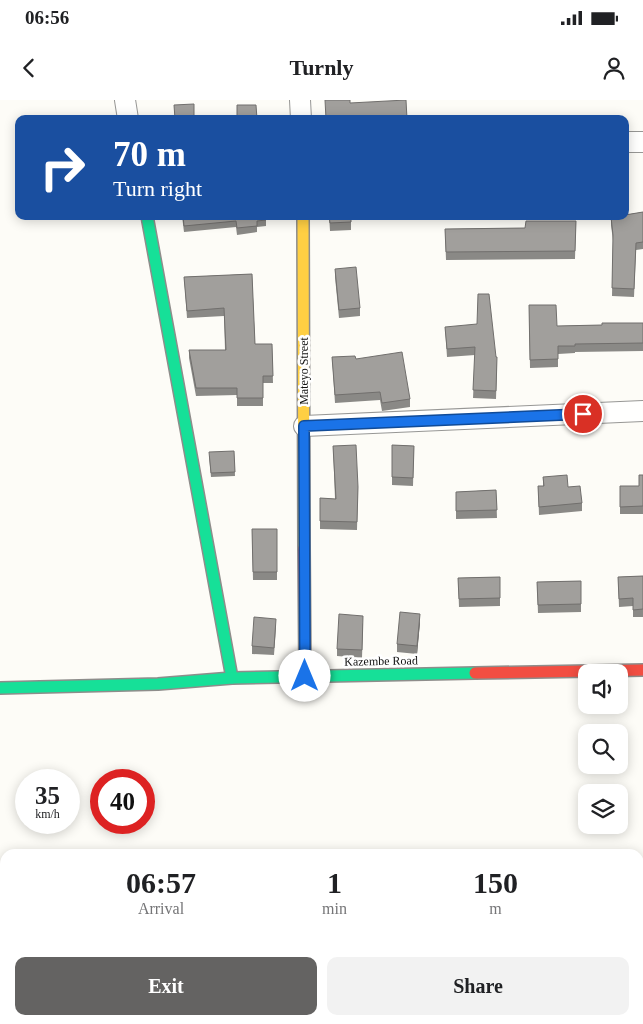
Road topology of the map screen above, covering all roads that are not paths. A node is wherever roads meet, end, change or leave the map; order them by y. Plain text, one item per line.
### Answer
1 (125, 100) edge
2 (300, 100) edge
3 (127, 115) edge
4 (302, 115) edge
5 (629, 142) edge
6 (643, 142) edge
7 (148, 220) edge
8 (304, 220) edge
9 (643, 412) edge
10 (304, 426) junction
11 (643, 670) edge
12 (305, 676) junction
13 (232, 678) junction
14 (0, 688) edge

1 - 3 street
2 - 4 street
5 - 6 street
7 - 13 street
8 - 10 street, Mateyo Street
9 - 10 street
10 - 12 street, Mateyo Street
11 - 12 street, Kazembe Road
12 - 13 street, Kazembe Road
13 - 14 street, Kazembe Road

